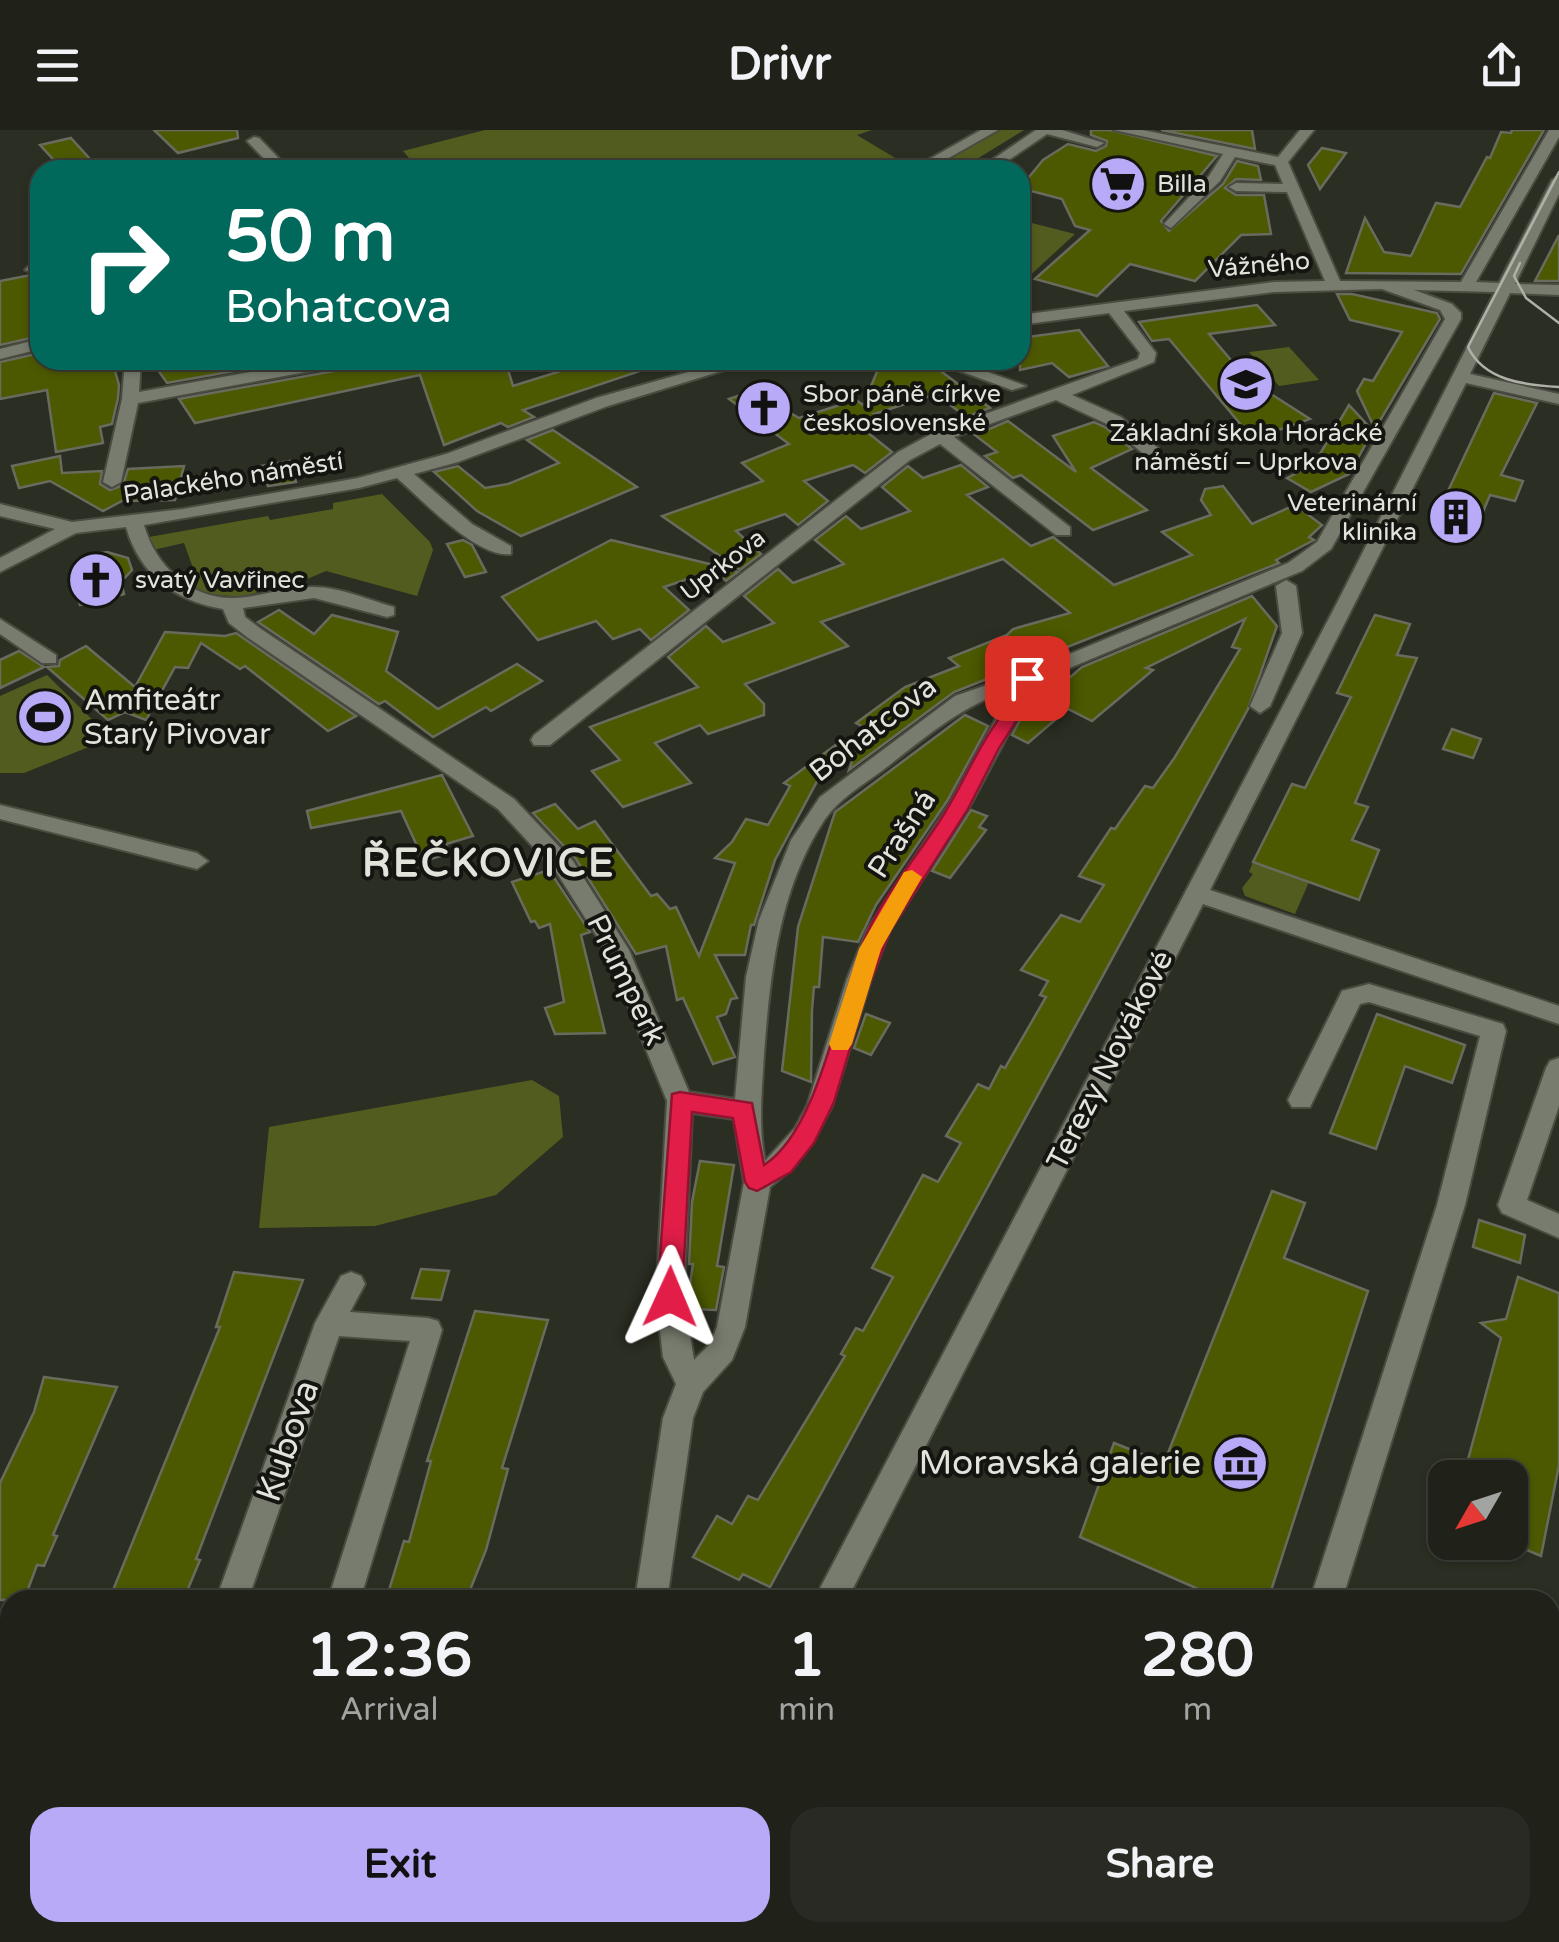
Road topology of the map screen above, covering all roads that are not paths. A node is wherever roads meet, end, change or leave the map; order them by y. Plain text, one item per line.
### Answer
1 (991, 130) edge
2 (1045, 130) edge
3 (1121, 130) edge
4 (1307, 130) edge
5 (1556, 130) edge
6 (254, 141) dead end
7 (1097, 143) dead end
8 (1227, 158) junction
9 (273, 160) edge
10 (937, 160) edge
11 (999, 160) edge
12 (1281, 162) junction
13 (1559, 180) edge
14 (1290, 188) junction
15 (1171, 224) dead end
16 (1334, 284) junction
17 (1384, 284) junction
18 (1464, 288) junction
19 (1504, 290) junction
20 (1559, 290) edge
21 (1112, 307) junction
22 (1030, 319) edge
23 (30, 346) edge
24 (0, 354) edge
25 (132, 370) edge
26 (290, 370) edge
27 (714, 370) edge
28 (969, 370) edge
29 (1461, 377) junction
30 (1018, 386) dead end
31 (1059, 395) junction
32 (130, 400) junction
33 (1559, 400) edge
34 (941, 436) junction
35 (1152, 452) dead end
36 (402, 474) junction
37 (112, 482) dead end
38 (0, 510) edge
39 (134, 520) junction
40 (1371, 523) junction
41 (72, 528) junction
42 (1063, 530) dead end
43 (504, 550) dead end
44 (5, 558) edge
45 (1256, 584) junction
46 (1288, 596) junction
47 (232, 604) junction
48 (386, 611) dead end
49 (0, 624) edge
50 (20, 639) junction
51 (0, 648) edge
52 (49, 659) dead end
53 (1027, 678) junction
54 (1260, 706) dead end
55 (542, 740) dead end
56 (0, 812) edge
57 (198, 861) dead end
58 (1197, 894) junction
59 (1559, 1015) edge
60 (1559, 1068) edge
61 (1301, 1100) dead end
62 (680, 1101) junction
63 (744, 1110) junction
64 (757, 1182) junction
65 (1559, 1226) edge
66 (351, 1284) dead end
67 (329, 1324) junction
68 (691, 1384) junction
69 (236, 1590) edge
70 (347, 1590) edge
71 (652, 1590) edge
72 (835, 1590) edge
73 (1329, 1590) edge

1 - 10 street
2 - 7 street
2 - 11 street
3 - 8 street
4 - 12 street
5 - 18 street
6 - 9 street
8 - 12 street
8 - 14 street
8 - 15 street
12 - 14 street
13 - 19 street, Terezy Novákové
14 - 16 street
16 - 17 street, Vážného
16 - 21 street, Vážného
17 - 18 street, Vážného
17 - 45 street
18 - 19 street, Vážného
19 - 20 street, Vážného
19 - 29 street, Terezy Novákové
21 - 22 street, Vážného
21 - 31 street, Uprkova
23 - 24 street
25 - 32 street
26 - 32 street
27 - 36 street, Palackého náměstí
28 - 30 street
29 - 33 street
29 - 40 street, Terezy Novákové
31 - 34 street, Uprkova
31 - 35 street
32 - 37 street
34 - 42 street
34 - 55 street, Uprkova
36 - 39 street, Palackého náměstí
36 - 43 street
38 - 41 street, Palackého náměstí
39 - 41 street, Palackého náměstí
39 - 47 street
40 - 46 street, Terezy Novákové
40 - 58 street, Terezy Novákové
41 - 44 street, Palackého náměstí
45 - 46 street
45 - 53 street, Bohatcova
46 - 54 street
47 - 48 street
47 - 62 street, Prumperk
49 - 50 street
50 - 51 street
50 - 52 street
53 - 63 street, Bohatcova
53 - 64 street, Prašná
56 - 57 street
58 - 59 street
58 - 72 street, Terezy Novákové
60 - 65 street
61 - 73 street
62 - 63 street
62 - 68 street, Prumperk
63 - 64 street, Bohatcova
64 - 68 street, Bohatcova
66 - 67 street, Kubova
67 - 69 street, Kubova
67 - 70 street
68 - 71 street

